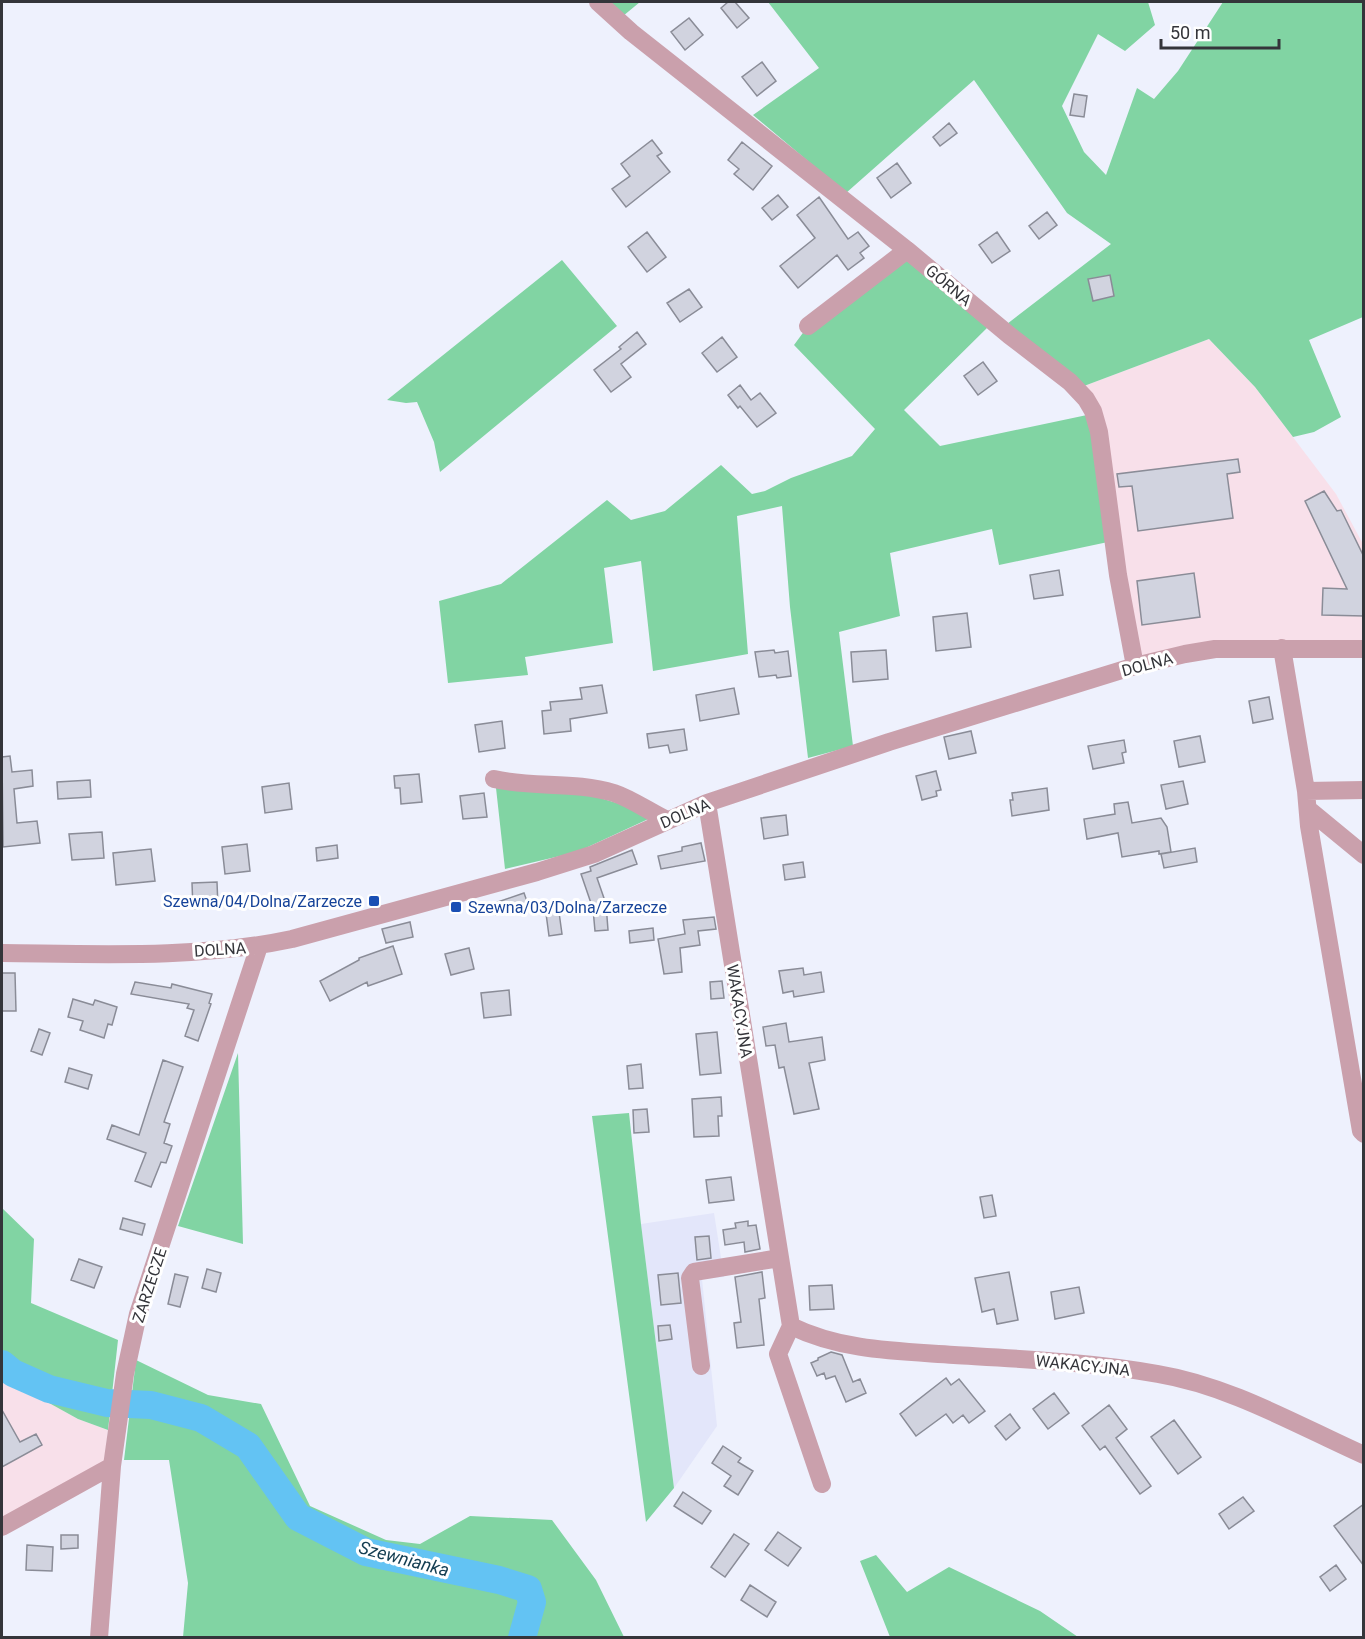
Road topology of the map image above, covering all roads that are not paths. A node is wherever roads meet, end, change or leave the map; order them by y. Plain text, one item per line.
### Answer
1 (598, 2) edge
2 (907, 250) junction
3 (808, 326) dead end
4 (1282, 648) junction
5 (1364, 649) edge
6 (1135, 666) junction
7 (495, 779) dead end
8 (1364, 790) edge
9 (1307, 800) junction
10 (707, 803) junction
11 (667, 820) junction
12 (1364, 855) edge
13 (259, 946) junction
14 (2, 953) edge
15 (1364, 1134) edge
16 (780, 1258) junction
17 (791, 1326) junction
18 (701, 1366) dead end
19 (1364, 1455) edge
20 (111, 1466) junction
21 (822, 1484) dead end
22 (2, 1527) edge
23 (99, 1638) edge

1 - 2 street, GÓRNA
2 - 3 street
2 - 6 street, GÓRNA
4 - 5 street, DOLNA
4 - 6 street, DOLNA
4 - 9 street
6 - 10 street, DOLNA
7 - 11 street
8 - 9 street
9 - 12 street
9 - 15 street
10 - 11 street, DOLNA
10 - 16 street, WAKACYJNA
11 - 13 street, DOLNA
13 - 14 street, DOLNA
13 - 20 street, ZARZECZE
16 - 17 street, WAKACYJNA
16 - 18 street
17 - 19 street, WAKACYJNA
17 - 21 street
20 - 22 street
20 - 23 street, ZARZECZE

